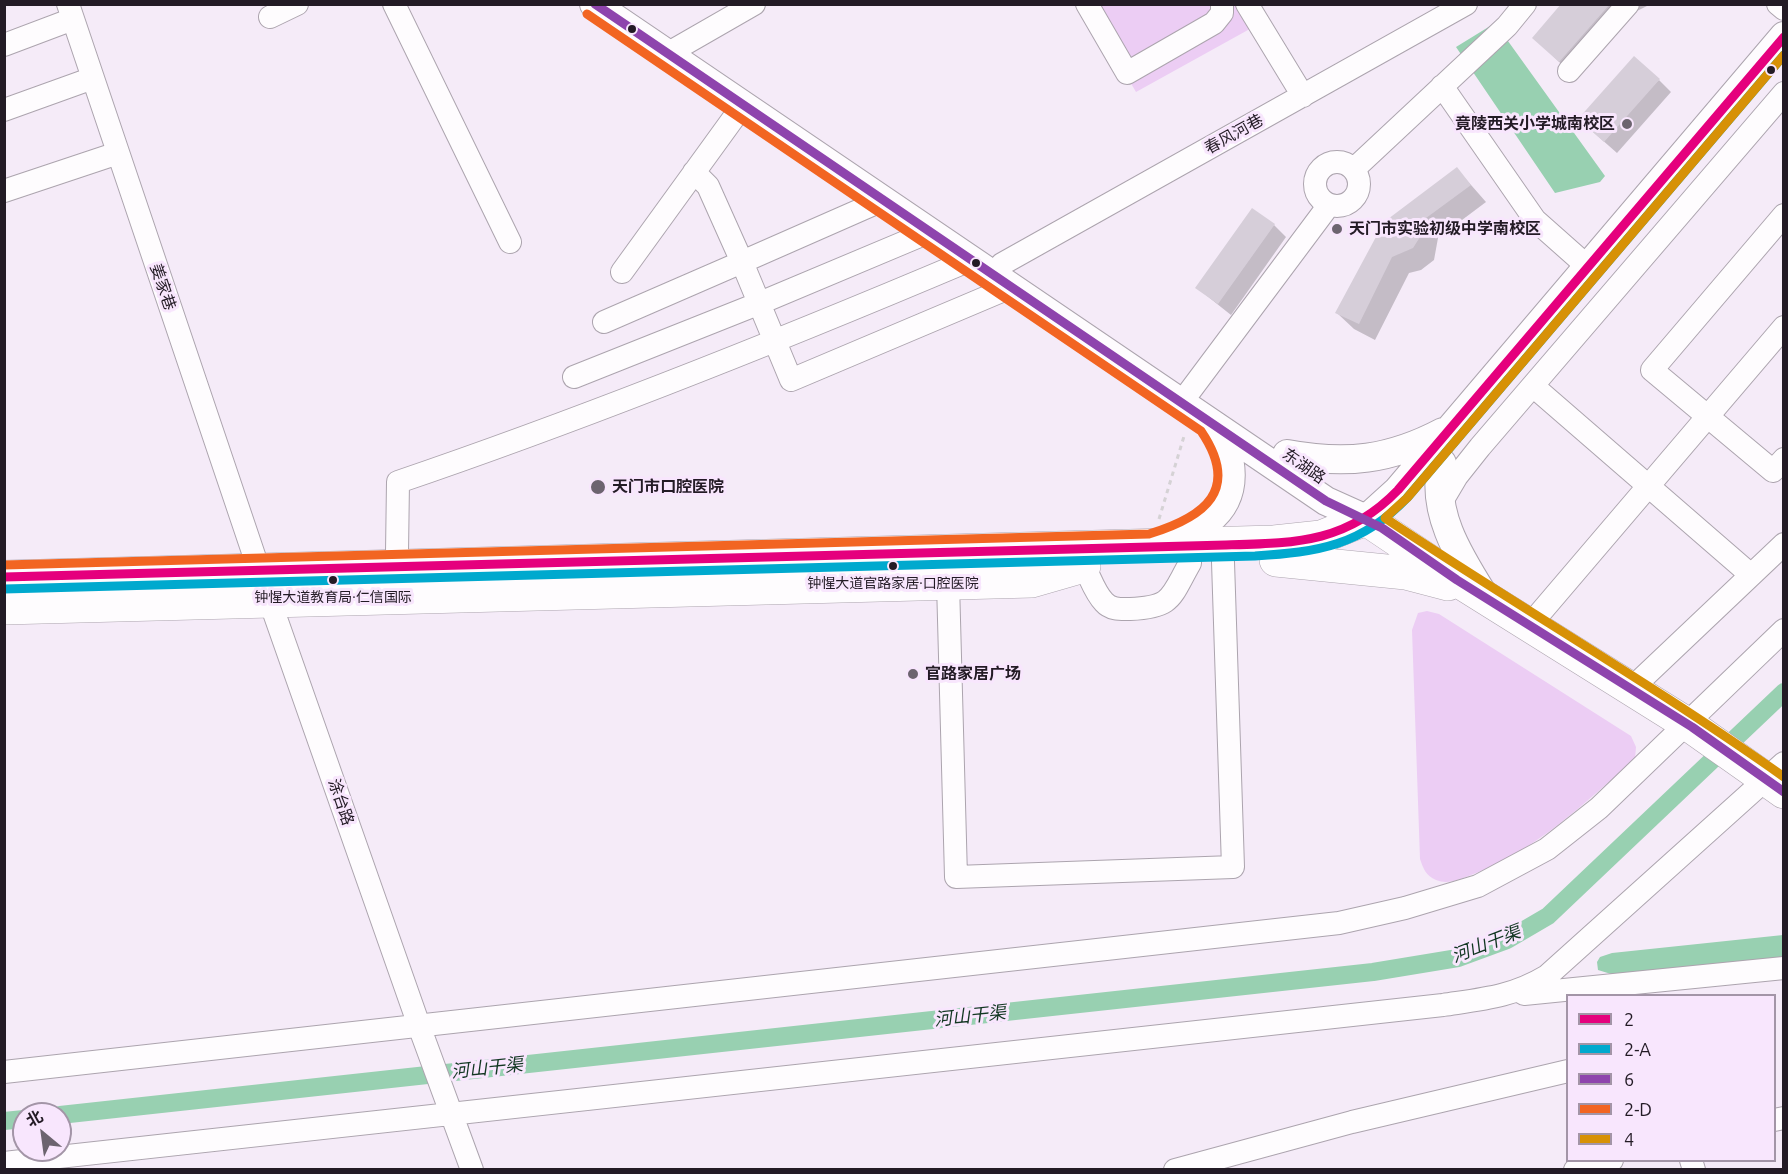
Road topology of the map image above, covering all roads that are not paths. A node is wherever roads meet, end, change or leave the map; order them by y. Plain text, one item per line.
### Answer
1 (297, 4) edge
2 (394, 4) edge
3 (594, 4) edge
4 (614, 4) edge
5 (754, 4) edge
6 (1087, 4) edge
7 (1222, 4) edge
8 (1247, 4) edge
9 (1466, 4) edge
10 (1525, 4) edge
11 (1628, 4) edge
12 (1778, 4) edge
13 (1784, 9) edge
14 (70, 12) edge
15 (270, 17) dead end
16 (1784, 36) edge
17 (4, 45) edge
18 (672, 50) junction
19 (1784, 61) edge
20 (1569, 71) dead end
21 (93, 78) junction
22 (1442, 86) junction
23 (1784, 93) edge
24 (1303, 96) junction
25 (743, 105) junction
26 (4, 110) edge
27 (118, 153) junction
28 (1354, 169) junction
29 (694, 172) junction
30 (4, 191) edge
31 (883, 200) junction
32 (1329, 205) junction
33 (1784, 215) edge
34 (929, 232) junction
35 (510, 242) dead end
36 (970, 260) junction
37 (742, 262) junction
38 (1588, 267) junction
39 (622, 272) dead end
40 (1007, 276) junction
41 (760, 303) junction
42 (604, 322) dead end
43 (1784, 327) edge
44 (776, 342) junction
45 (574, 376) dead end
46 (1533, 386) junction
47 (1193, 406) junction
48 (1708, 416) junction
49 (1453, 426) junction
50 (1287, 454) junction
51 (1784, 459) edge
52 (1442, 464) junction
53 (1648, 486) junction
54 (1441, 503) junction
55 (1374, 524) junction
56 (1784, 544) edge
57 (1151, 546) junction
58 (788, 549) junction
59 (398, 552) junction
60 (1276, 560) junction
61 (1223, 562) junction
62 (1190, 563) junction
63 (1084, 566) junction
64 (18, 570) edge
65 (1751, 575) junction
66 (262, 579) junction
67 (948, 583) junction
68 (4, 595) edge
69 (1486, 598) junction
70 (4, 608) edge
71 (1529, 626) junction
72 (1784, 630) edge
73 (1631, 689) junction
74 (1689, 725) junction
75 (1774, 777) edge
76 (1784, 968) edge
77 (1495, 997) junction
78 (420, 1030) junction
79 (1566, 1071) edge
80 (4, 1072) edge
81 (449, 1109) junction
82 (1608, 1162) edge
83 (4, 1163) edge
84 (468, 1169) edge
85 (1175, 1170) edge
86 (1575, 1170) edge

1 - 15 street
2 - 35 street
3 - 18 main road, 东湖路
4 - 18 main road, 东湖路
5 - 18 street
6 - 7 street
8 - 24 street
9 - 24 street, 春风河巷
10 - 22 street
11 - 20 street
12 - 13 street
14 - 17 street
14 - 21 street, 姜家巷
16 - 38 main road
18 - 25 main road, 东湖路
18 - 40 main road, 东湖路
19 - 52 main road
21 - 26 street
21 - 27 street, 姜家巷
22 - 28 street
22 - 38 street
23 - 46 street
24 - 40 street, 春风河巷
25 - 29 street
25 - 31 main road, 东湖路
27 - 30 street
27 - 66 street, 姜家巷
28 - 32 street
28 - 32 street
29 - 37 street
29 - 39 street
31 - 34 main road, 东湖路
31 - 37 street
32 - 47 street
33 - 48 street
34 - 36 main road, 东湖路
34 - 41 street
36 - 40 main road, 东湖路
36 - 44 street
37 - 41 street
37 - 42 street
38 - 49 main road
40 - 44 street, 春风河巷
40 - 47 main road, 东湖路
41 - 44 street
41 - 45 street
43 - 48 street
44 - 59 street
46 - 53 street
46 - 54 street
47 - 50 main road, 东湖路
47 - 55 main road, 东湖路
47 - 57 main road
48 - 51 street
48 - 53 street
49 - 50 main road
49 - 55 main road
50 - 55 main road, 东湖路
52 - 54 main road
52 - 55 main road
53 - 65 street
53 - 71 street
54 - 69 main road
55 - 57 highway
55 - 60 highway
55 - 69 highway
56 - 65 street
57 - 58 highway
58 - 59 highway
58 - 66 highway
59 - 66 highway
60 - 61 highway
60 - 69 highway
61 - 62 highway
61 - 67 street
62 - 63 highway
62 - 63 street
63 - 66 highway
63 - 67 highway
64 - 66 highway
65 - 73 street
66 - 67 highway
66 - 68 highway
66 - 70 highway
66 - 78 street, 涂台路
69 - 71 highway
71 - 73 highway
72 - 74 street
73 - 74 highway
74 - 75 highway
74 - 78 street
75 - 77 street
76 - 77 street
77 - 81 street
78 - 80 street
78 - 81 street, 涂台路
79 - 85 street
81 - 83 street
81 - 84 street
82 - 86 street

